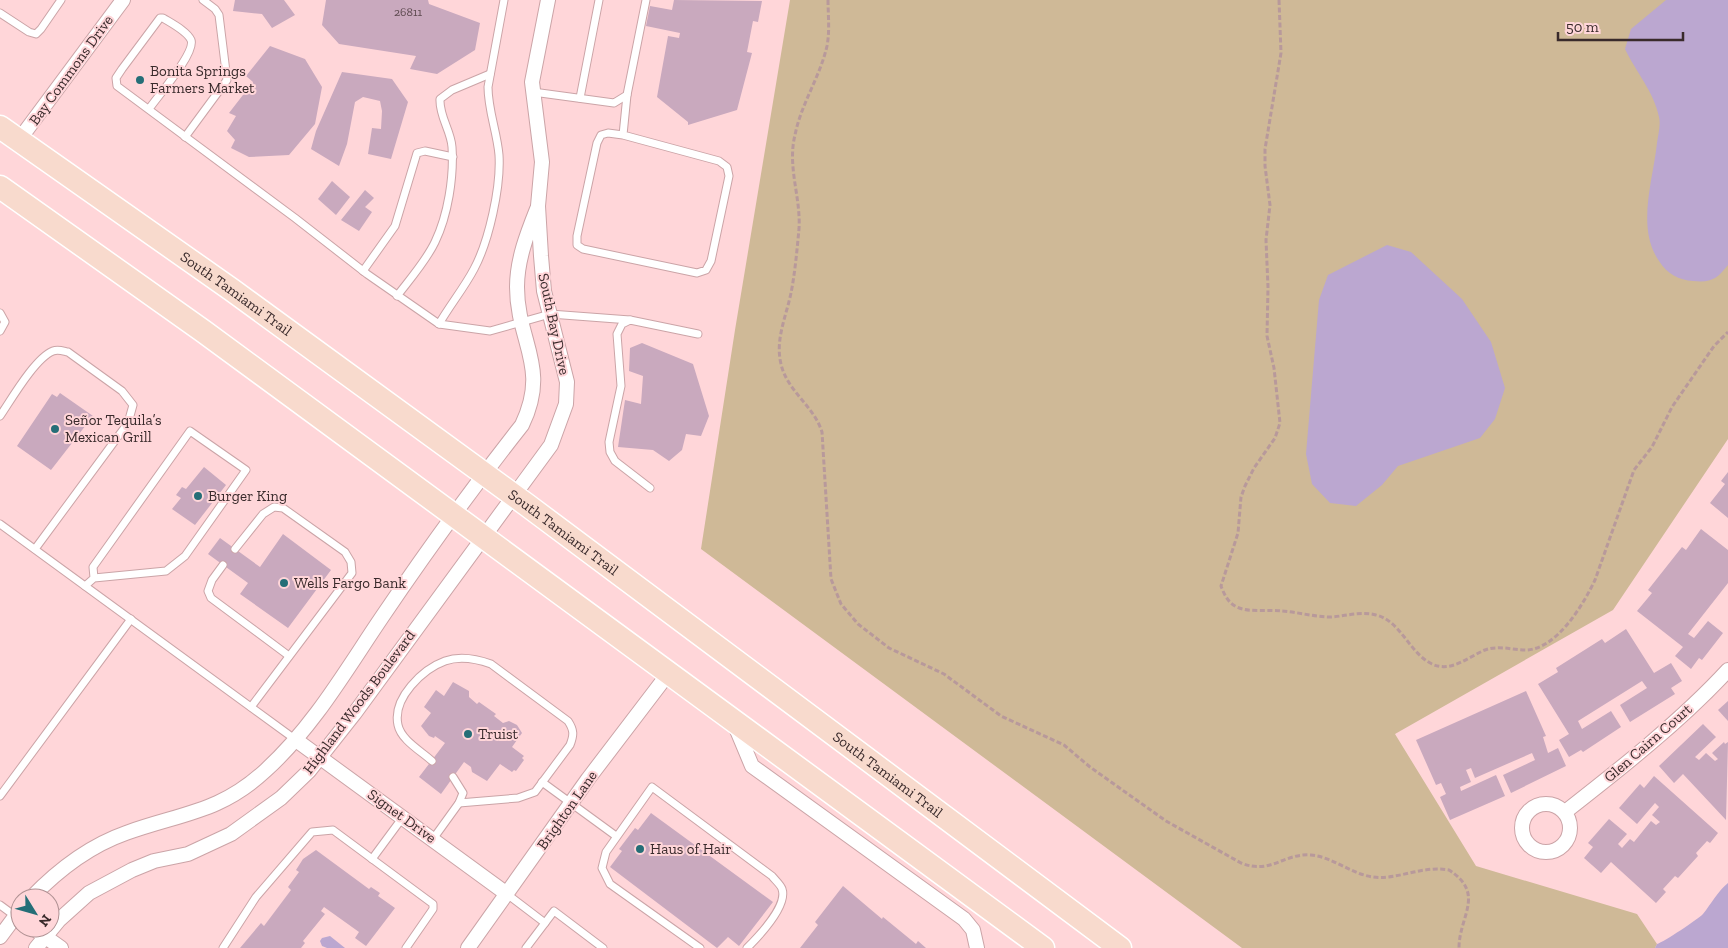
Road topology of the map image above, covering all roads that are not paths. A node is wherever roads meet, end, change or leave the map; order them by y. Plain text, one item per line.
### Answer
1 (61, 0) edge
2 (123, 0) edge
3 (203, 0) edge
4 (504, 0) edge
5 (548, 0) edge
6 (599, 0) edge
7 (646, 0) edge
8 (0, 13) edge
9 (490, 74) junction
10 (533, 92) junction
11 (627, 95) junction
12 (580, 98) junction
13 (149, 110) junction
14 (0, 127) edge
15 (623, 135) junction
16 (185, 137) junction
17 (19, 140) junction
18 (453, 157) junction
19 (0, 187) edge
20 (538, 206) junction
21 (362, 271) junction
22 (397, 296) junction
23 (0, 313) edge
24 (550, 314) junction
25 (630, 320) junction
26 (522, 322) junction
27 (439, 324) junction
28 (0, 331) edge
29 (698, 334) dead end
30 (0, 416) edge
31 (484, 474) junction
32 (650, 488) dead end
33 (514, 495) junction
34 (454, 515) junction
35 (0, 524) edge
36 (482, 536) junction
37 (35, 549) junction
38 (235, 549) dead end
39 (223, 565) dead end
40 (94, 578) junction
41 (85, 586) junction
42 (131, 619) junction
43 (289, 656) junction
44 (1728, 670) edge
45 (668, 674) junction
46 (251, 707) junction
47 (734, 723) junction
48 (296, 740) junction
49 (320, 757) junction
50 (432, 760) dead end
51 (453, 777) dead end
52 (542, 782) junction
53 (0, 796) edge
54 (459, 803) junction
55 (572, 803) junction
56 (1565, 812) dead end
57 (404, 817) junction
58 (616, 836) junction
59 (432, 839) junction
60 (372, 859) junction
61 (40, 888) edge
62 (507, 894) junction
63 (60, 920) edge
64 (545, 923) junction
65 (10, 925) edge
66 (0, 937) edge
67 (48, 938) edge
68 (1035, 946) edge
69 (61, 948) edge
70 (224, 948) edge
71 (406, 948) edge
72 (468, 948) edge
73 (526, 948) edge
74 (604, 948) edge
75 (700, 948) edge
76 (747, 948) edge
77 (977, 948) edge
78 (1120, 948) edge

1 - 8 lane
2 - 17 street, Bay Commons Drive
3 - 16 lane
4 - 9 lane
5 - 10 street, South Bay Drive
6 - 12 lane
7 - 11 lane
9 - 18 lane
9 - 27 lane
10 - 12 lane
10 - 20 street, South Bay Drive
11 - 12 lane
11 - 15 lane
13 - 13 lane
13 - 16 lane
14 - 17 main road, South Tamiami Trail
15 - 15 lane
16 - 21 lane
17 - 31 main road, South Tamiami Trail
18 - 21 lane
18 - 22 lane
19 - 34 main road
20 - 24 street, South Bay Drive
20 - 26 street, South Bay Drive
21 - 22 lane
22 - 27 lane
23 - 28 lane
24 - 25 lane
24 - 26 lane
24 - 33 street, South Bay Drive
25 - 29 lane
25 - 32 lane
26 - 27 lane
26 - 31 street, South Bay Drive
30 - 37 lane
31 - 33 main road, South Tamiami Trail
31 - 34 street, South Bay Drive
33 - 36 street, South Bay Drive
33 - 78 main road, South Tamiami Trail
34 - 36 main road
34 - 48 street, Highland Woods Boulevard
35 - 37 lane
36 - 45 main road
36 - 49 street, Highland Woods Boulevard
37 - 41 lane
38 - 43 lane
39 - 43 lane
40 - 40 lane
40 - 41 lane
41 - 42 lane
42 - 46 lane
42 - 53 lane
43 - 46 lane
44 - 56 street, Glen Cairn Court
45 - 47 main road
45 - 55 street, Brighton Lane
46 - 48 lane
47 - 68 main road
47 - 77 street
48 - 49 street, Signet Drive
48 - 61 street, Highland Woods Boulevard
49 - 57 street, Signet Drive
49 - 63 street, Highland Woods Boulevard
50 - 52 lane
51 - 54 lane
52 - 54 lane
52 - 55 lane
54 - 59 lane
55 - 58 lane
55 - 62 street, Brighton Lane
57 - 59 street, Signet Drive
57 - 60 lane
58 - 75 lane
58 - 76 lane
59 - 62 street, Signet Drive
60 - 70 lane
60 - 71 lane
62 - 64 lane
62 - 72 street, Brighton Lane
64 - 73 lane
64 - 74 lane
65 - 66 street
67 - 69 street

